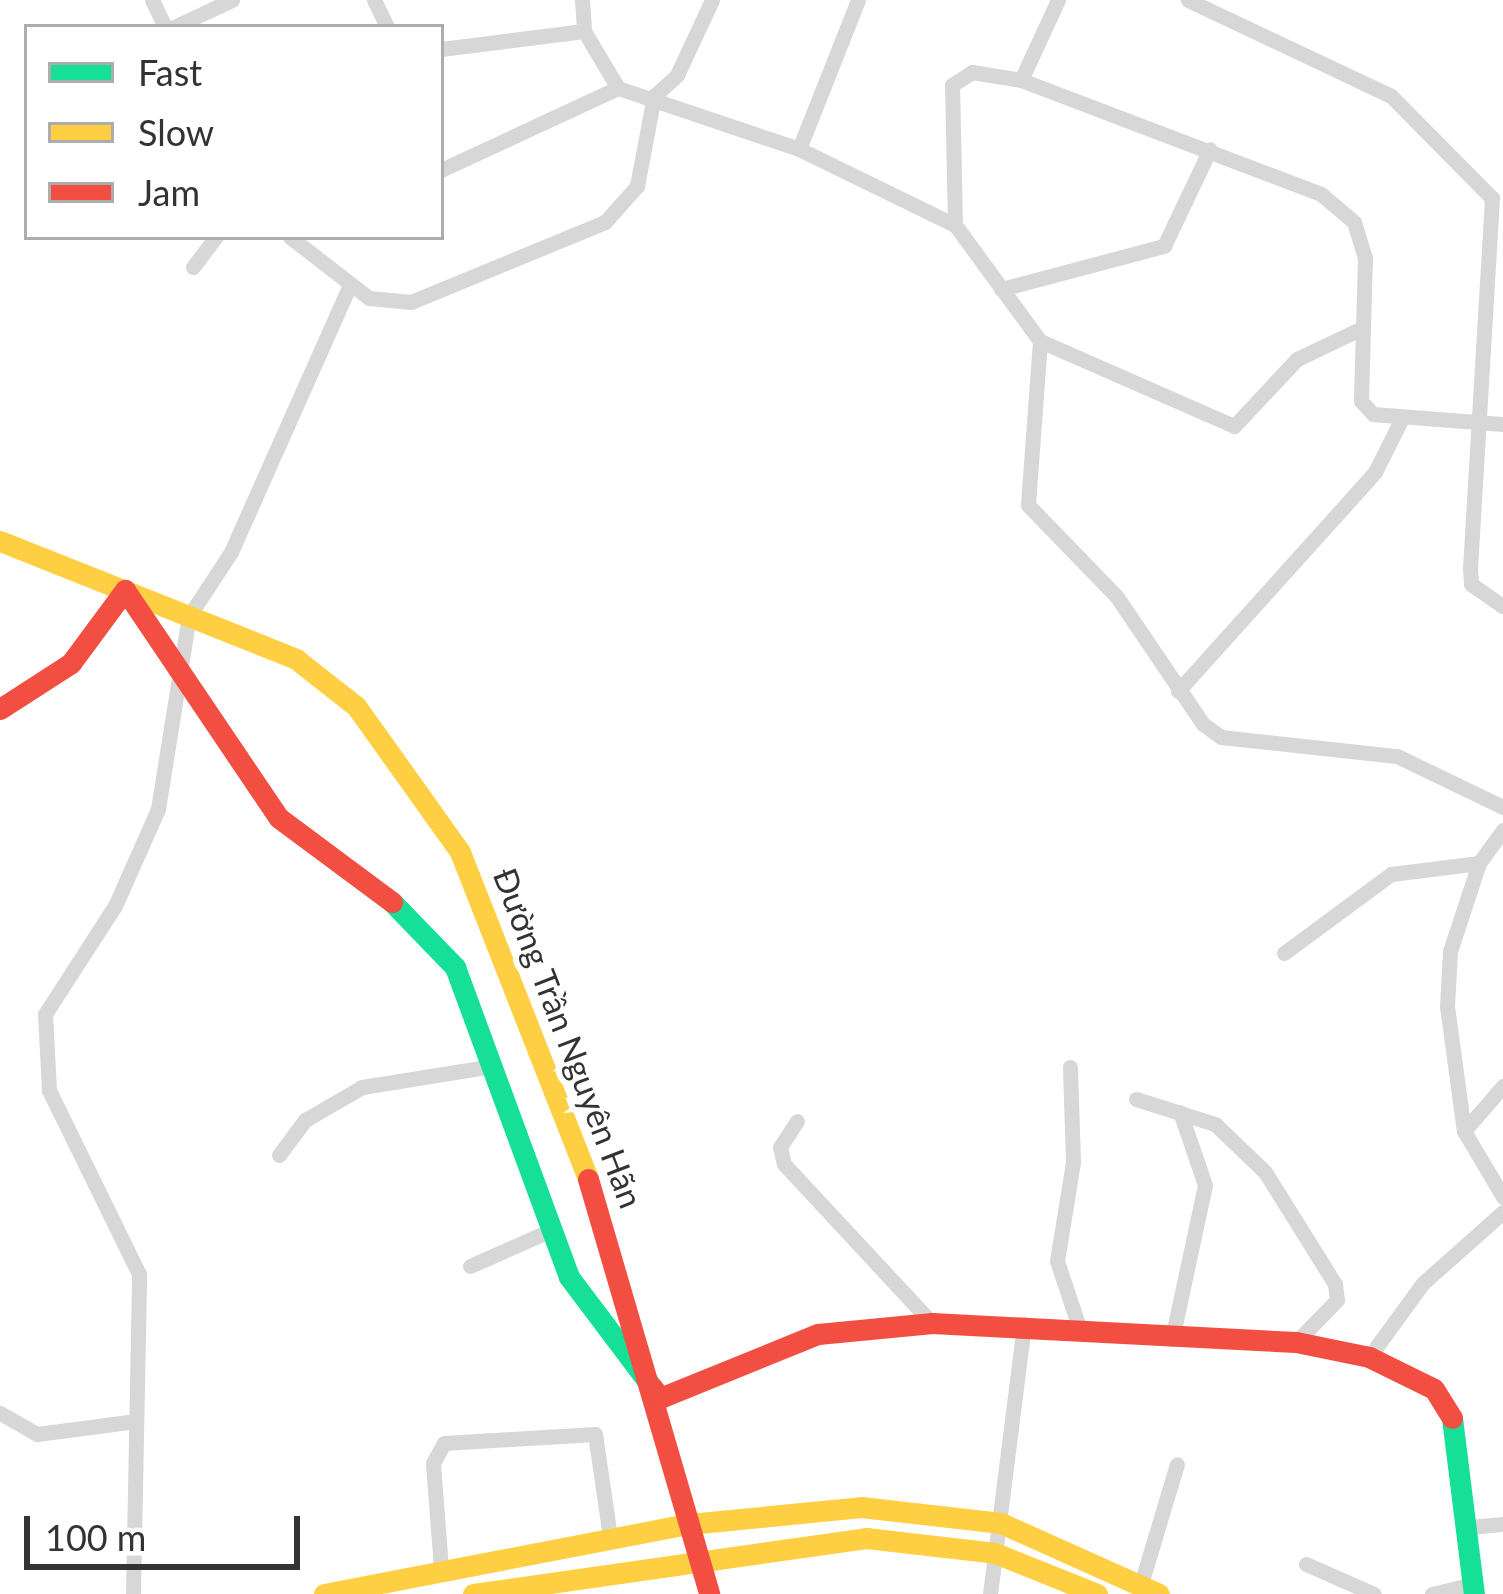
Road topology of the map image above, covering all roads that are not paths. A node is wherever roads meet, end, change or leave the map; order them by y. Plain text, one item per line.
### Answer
1 (232, 0) edge
2 (582, 0) edge
3 (712, 0) edge
4 (858, 0) edge
5 (1058, 0) edge
6 (1188, 0) edge
7 (176, 24) edge
8 (584, 31) junction
9 (444, 49) edge
10 (1021, 80) junction
11 (618, 88) junction
12 (654, 96) junction
13 (800, 149) junction
14 (1210, 149) junction
15 (444, 169) edge
16 (1497, 193) edge
17 (955, 225) junction
18 (213, 240) edge
19 (300, 240) edge
20 (194, 267) dead end
21 (350, 285) junction
22 (1001, 289) junction
23 (1360, 329) junction
24 (1040, 341) junction
25 (1402, 418) junction
26 (1480, 422) junction
27 (1503, 424) edge
28 (0, 541) edge
29 (124, 590) junction
30 (1503, 606) edge
31 (189, 616) junction
32 (181, 678) junction
33 (1178, 691) junction
34 (0, 709) edge
35 (1503, 808) edge
36 (1503, 830) edge
37 (1479, 863) junction
38 (1284, 953) dead end
39 (493, 1066) junction
40 (1070, 1067) dead end
41 (1503, 1087) edge
42 (1136, 1099) dead end
43 (1180, 1112) junction
44 (797, 1121) dead end
45 (1464, 1131) junction
46 (279, 1155) dead end
47 (1503, 1197) edge
48 (1503, 1212) edge
49 (549, 1231) junction
50 (470, 1266) dead end
51 (932, 1324) junction
52 (1024, 1324) junction
53 (1080, 1330) junction
54 (1172, 1339) junction
55 (1296, 1342) junction
56 (1369, 1357) junction
57 (660, 1399) junction
58 (0, 1413) edge
59 (136, 1421) junction
60 (1178, 1464) dead end
61 (688, 1523) junction
62 (1001, 1523) junction
63 (1503, 1524) edge
64 (1469, 1527) junction
65 (610, 1537) junction
66 (995, 1553) junction
67 (698, 1558) junction
68 (1306, 1564) dead end
69 (441, 1568) junction
70 (1150, 1589) edge
71 (1474, 1589) edge
72 (133, 1594) edge
73 (324, 1594) edge
74 (472, 1594) edge
75 (710, 1594) edge
76 (990, 1594) edge
77 (1097, 1594) edge
78 (1374, 1594) edge
79 (1432, 1594) edge

1 - 7 street
2 - 8 street
3 - 12 street
4 - 13 street
5 - 10 street
6 - 16 street
8 - 9 street
8 - 11 street
10 - 14 street
10 - 17 street
11 - 12 street
11 - 15 street
12 - 13 street
12 - 21 street
13 - 17 street
14 - 22 street
14 - 23 street
16 - 26 street
17 - 22 street
18 - 20 street
19 - 21 street
21 - 31 street
22 - 24 street
23 - 24 street
23 - 25 street
24 - 33 street
25 - 26 street
25 - 33 street
26 - 27 street
26 - 30 street
28 - 29 street, Đường Trần Nguyên Hãn
29 - 31 street, Đường Trần Nguyên Hãn
29 - 32 street
29 - 34 street
31 - 32 street
31 - 57 street, Đường Trần Nguyên Hãn
32 - 39 street
32 - 59 street
33 - 35 street
36 - 37 street
37 - 38 street
37 - 45 street
39 - 46 street
39 - 49 street
40 - 53 street
41 - 45 street
42 - 43 street
43 - 54 street
43 - 55 street
44 - 51 street
45 - 47 street
48 - 56 street
49 - 50 street
49 - 57 street
51 - 52 street
51 - 57 street
52 - 53 street
52 - 62 street
53 - 54 street
54 - 55 street
55 - 56 street
56 - 64 street
57 - 61 street, Đường Trần Nguyên Hãn
58 - 59 street
59 - 72 street
60 - 70 street
61 - 62 street
61 - 65 street
61 - 67 street, Đường Trần Nguyên Hãn
62 - 66 street
62 - 70 street
63 - 64 street
64 - 71 street
65 - 69 street
65 - 69 street
66 - 67 street
66 - 76 street
66 - 77 street
67 - 74 street
67 - 75 street, Đường Trần Nguyên Hãn
68 - 78 street
69 - 73 street
71 - 79 street

